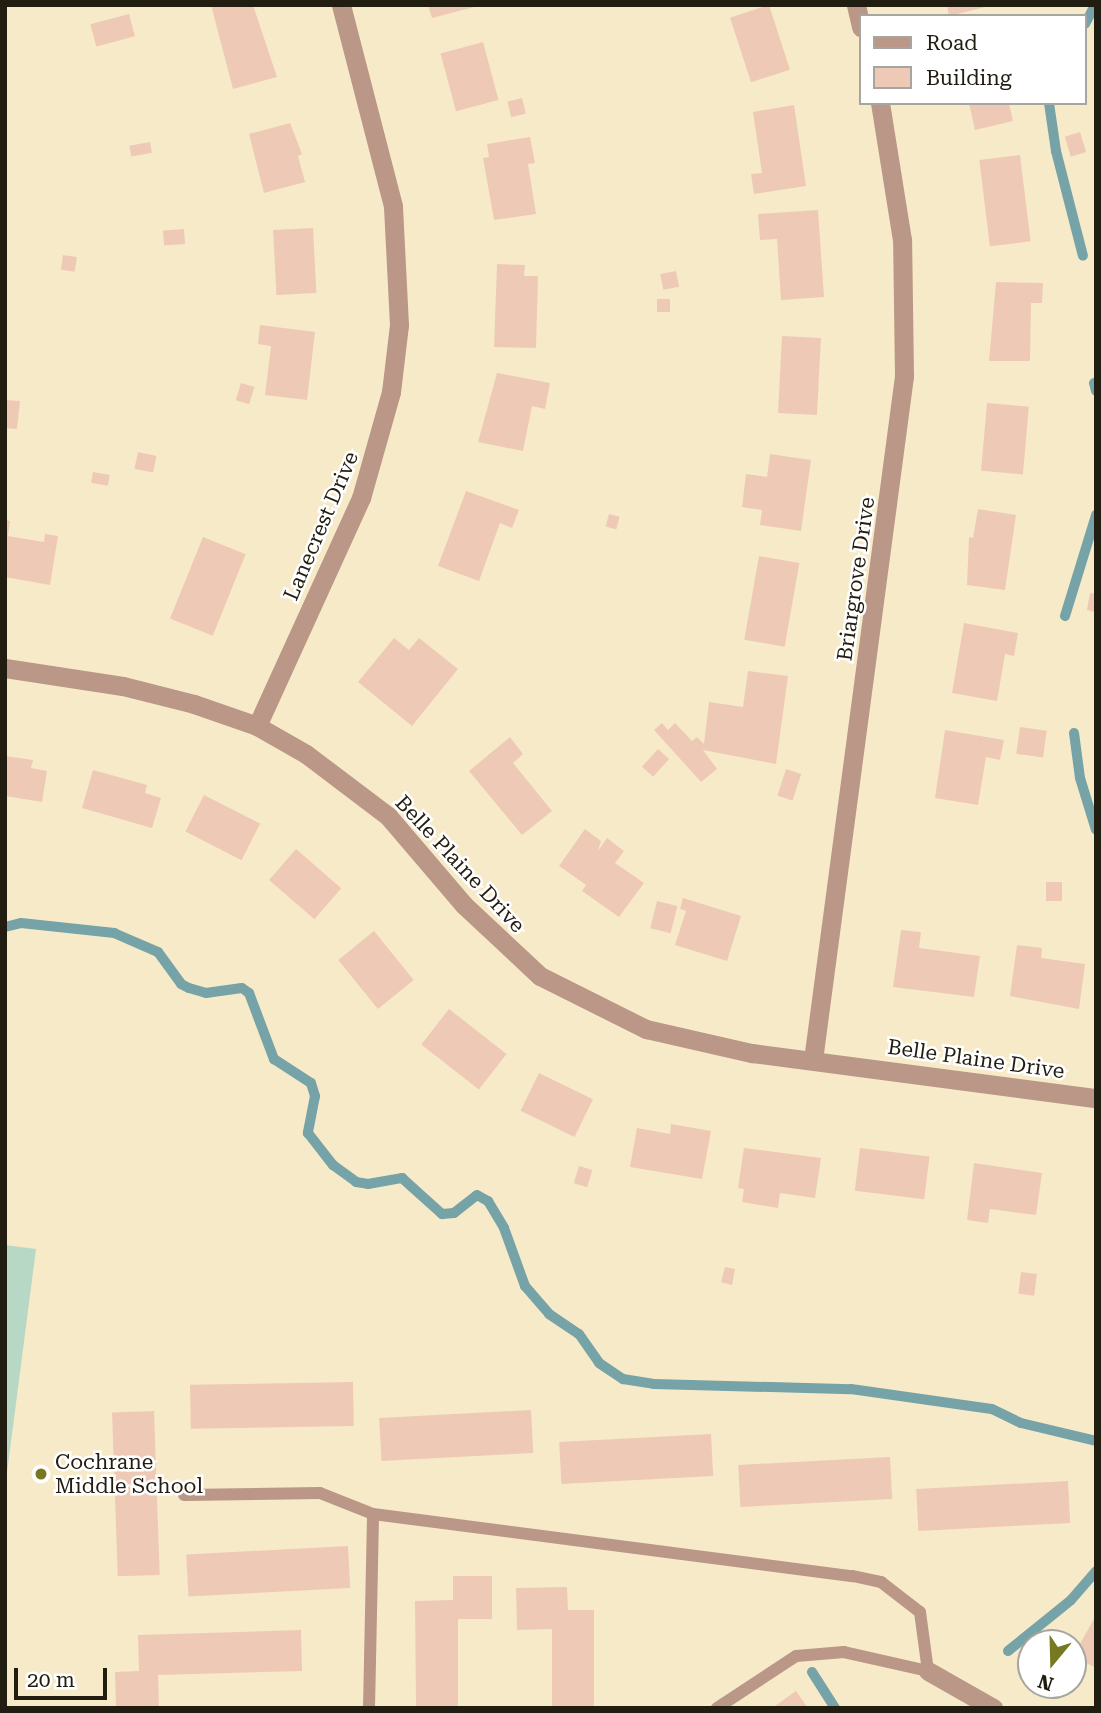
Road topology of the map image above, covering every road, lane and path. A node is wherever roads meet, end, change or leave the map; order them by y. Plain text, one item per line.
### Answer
1 (341, 5) edge
2 (856, 5) edge
3 (860, 23) edge
4 (880, 105) edge
5 (5, 668) edge
6 (257, 726) junction
7 (813, 1060) junction
8 (1096, 1098) edge
9 (184, 1495) dead end
10 (373, 1514) junction
11 (928, 1671) junction
12 (369, 1708) edge
13 (717, 1708) edge
14 (993, 1708) edge

1 - 6 street, Lanecrest Drive
2 - 3 street
4 - 7 street, Briargrove Drive
5 - 6 street, Belle Plaine Drive
6 - 7 street, Belle Plaine Drive
7 - 8 street, Belle Plaine Drive
9 - 10 lane
10 - 11 lane
10 - 12 lane
11 - 13 lane
11 - 14 street

